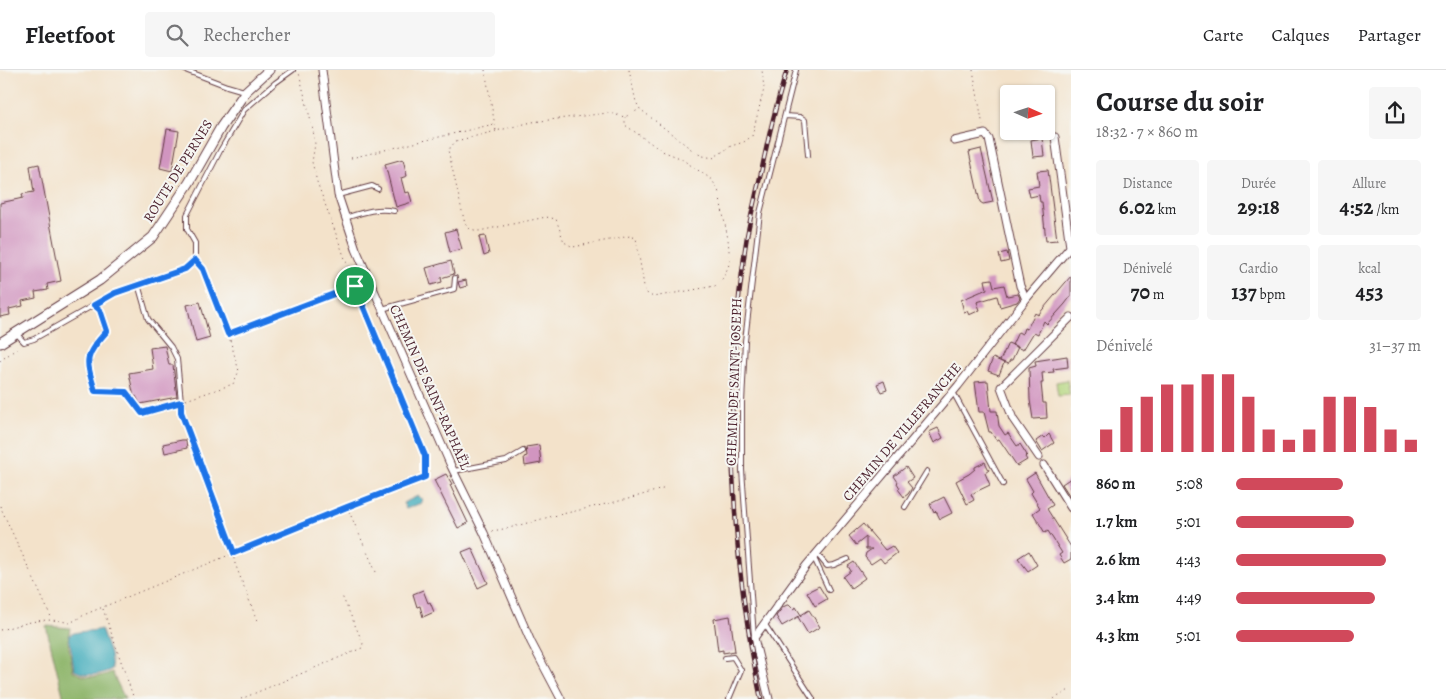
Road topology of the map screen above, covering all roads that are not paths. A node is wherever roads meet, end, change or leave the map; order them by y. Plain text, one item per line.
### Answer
1 (184, 70) edge
2 (269, 70) edge
3 (294, 70) edge
4 (322, 70) edge
5 (796, 70) edge
6 (246, 91) junction
7 (785, 116) junction
8 (1055, 137) dead end
9 (954, 141) dead end
10 (808, 155) dead end
11 (378, 188) dead end
12 (338, 195) junction
13 (394, 211) dead end
14 (345, 218) junction
15 (1071, 246) edge
16 (455, 278) dead end
17 (138, 284) junction
18 (1026, 299) junction
19 (94, 305) junction
20 (382, 309) junction
21 (1071, 317) edge
22 (16, 332) junction
23 (0, 343) edge
24 (953, 392) junction
25 (523, 451) dead end
26 (1039, 457) dead end
27 (1044, 465) dead end
28 (454, 471) junction
29 (927, 471) dead end
30 (1003, 484) dead end
31 (905, 507) dead end
32 (1071, 508) edge
33 (815, 555) junction
34 (848, 559) dead end
35 (829, 590) dead end
36 (764, 623) junction
37 (754, 638) junction
38 (725, 658) dead end
39 (562, 699) edge
40 (729, 699) edge
41 (769, 699) edge
42 (813, 699) edge

1 - 6 lane
2 - 6 street, ROUTE DE PERNES
3 - 17 lane
4 - 12 street, CHEMIN DE SAINT-RAPHAËL
5 - 7 lane, CHEMIN DE SAINT-JOSEPH
6 - 22 street, ROUTE DE PERNES
7 - 10 lane
7 - 37 lane, CHEMIN DE SAINT-JOSEPH
8 - 15 street
9 - 18 street
11 - 12 lane
12 - 14 street, CHEMIN DE SAINT-RAPHAËL
13 - 14 lane
14 - 20 street, CHEMIN DE SAINT-RAPHAËL
15 - 18 street, CHEMIN DE VILLEFRANCHE
16 - 20 lane
17 - 19 lane
17 - 19 lane
18 - 24 street, CHEMIN DE VILLEFRANCHE
19 - 22 lane
20 - 28 street, CHEMIN DE SAINT-RAPHAËL
21 - 26 street
22 - 23 street, ROUTE DE PERNES
24 - 30 lane
24 - 33 street, CHEMIN DE VILLEFRANCHE
25 - 28 lane
27 - 32 street
28 - 39 street, CHEMIN DE SAINT-RAPHAËL
29 - 31 lane
33 - 34 lane
33 - 35 lane
33 - 36 street, CHEMIN DE VILLEFRANCHE
36 - 37 street, CHEMIN DE VILLEFRANCHE
36 - 42 lane
37 - 41 street, CHEMIN DE SAINT-JOSEPH
38 - 40 lane

